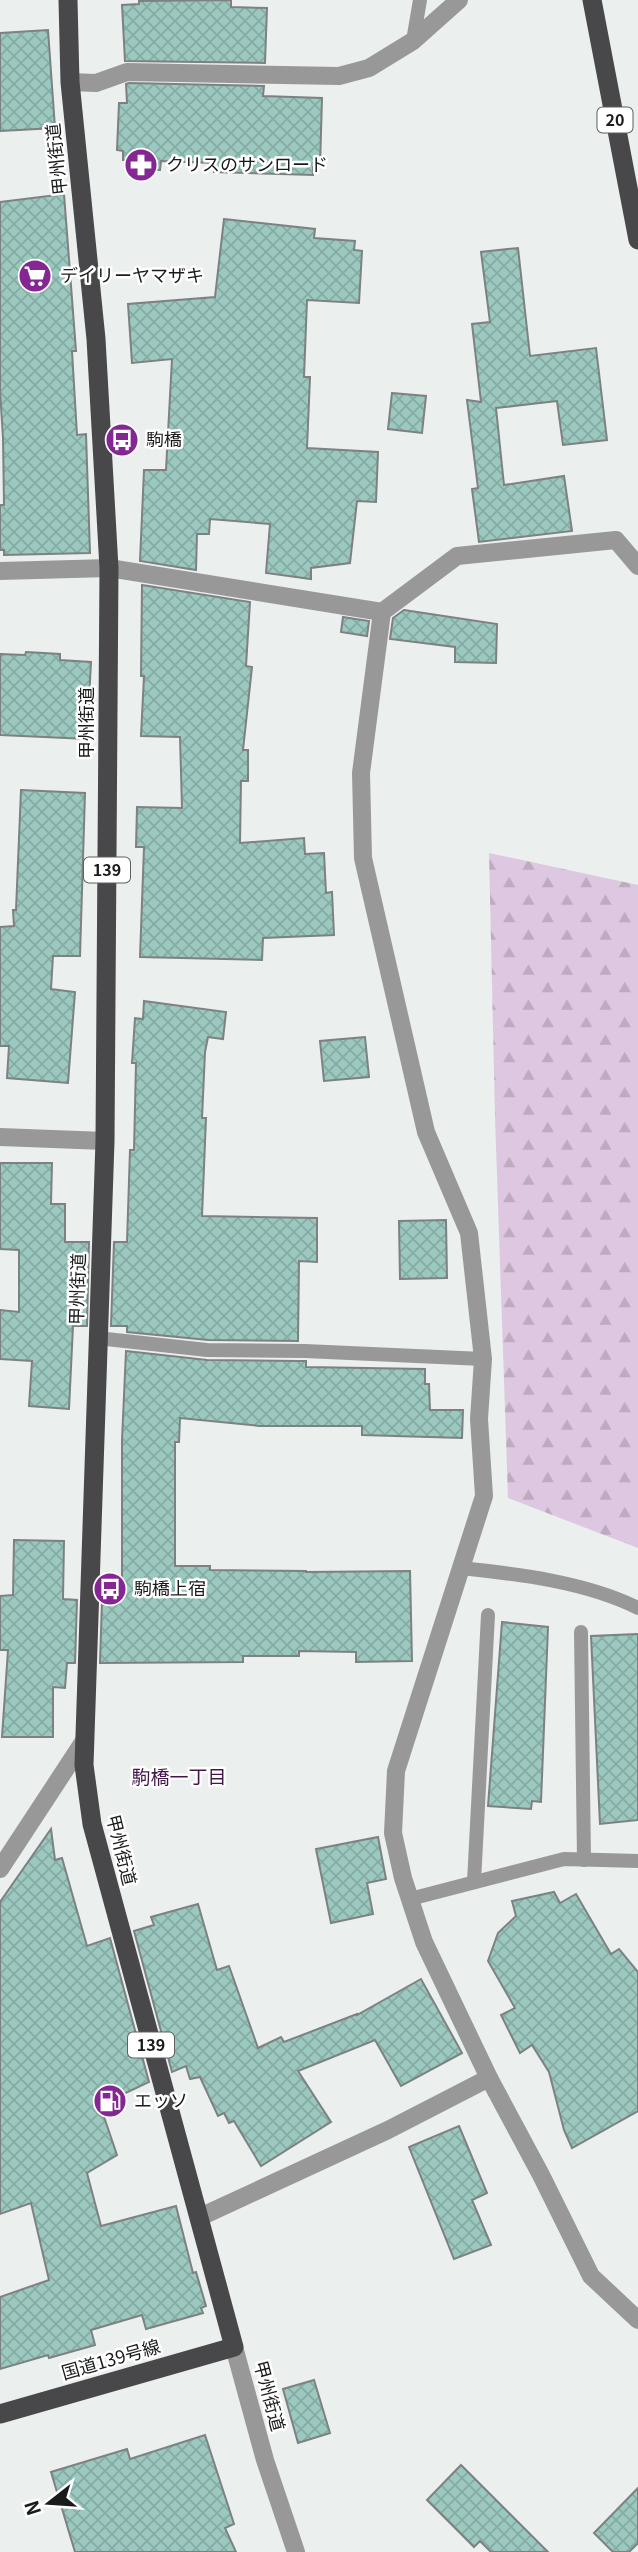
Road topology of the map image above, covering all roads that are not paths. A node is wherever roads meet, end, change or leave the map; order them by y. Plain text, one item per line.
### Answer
1 (68, 0) edge
2 (420, 0) edge
3 (459, 0) edge
4 (592, 0) edge
5 (413, 41) junction
6 (70, 82) junction
7 (638, 240) edge
8 (638, 566) edge
9 (109, 568) junction
10 (0, 571) edge
11 (382, 612) junction
12 (0, 1137) edge
13 (105, 1141) junction
14 (97, 1338) junction
15 (483, 1359) junction
16 (461, 1568) junction
17 (638, 1608) edge
18 (488, 1615) dead end
19 (580, 1632) dead end
20 (84, 1741) junction
21 (6, 1849) edge
22 (584, 1860) junction
23 (638, 1861) edge
24 (0, 1869) edge
25 (474, 1882) junction
26 (410, 1899) junction
27 (489, 2078) junction
28 (200, 2217) junction
29 (638, 2320) edge
30 (234, 2347) junction
31 (0, 2414) edge
32 (296, 2552) edge

1 - 6 highway, 甲州街道 / 139
2 - 5 lane
3 - 5 street
4 - 7 highway, 20
5 - 6 street
6 - 9 highway, 甲州街道 / 139
8 - 11 street
9 - 10 street
9 - 11 street
9 - 13 highway, 甲州街道 / 139
11 - 15 street
12 - 13 street
13 - 14 highway, 甲州街道 / 139
14 - 15 lane
14 - 20 highway, 甲州街道 / 139
15 - 16 street
16 - 17 lane
16 - 26 street
18 - 25 lane
19 - 22 lane
20 - 21 street
20 - 28 highway, 甲州街道 / 139
21 - 24 street
22 - 23 lane
22 - 25 lane
25 - 26 lane
26 - 27 street
27 - 28 street
27 - 29 street
28 - 30 highway, 甲州街道 / 139
30 - 31 highway, 国道139号線
30 - 32 street, 甲州街道

